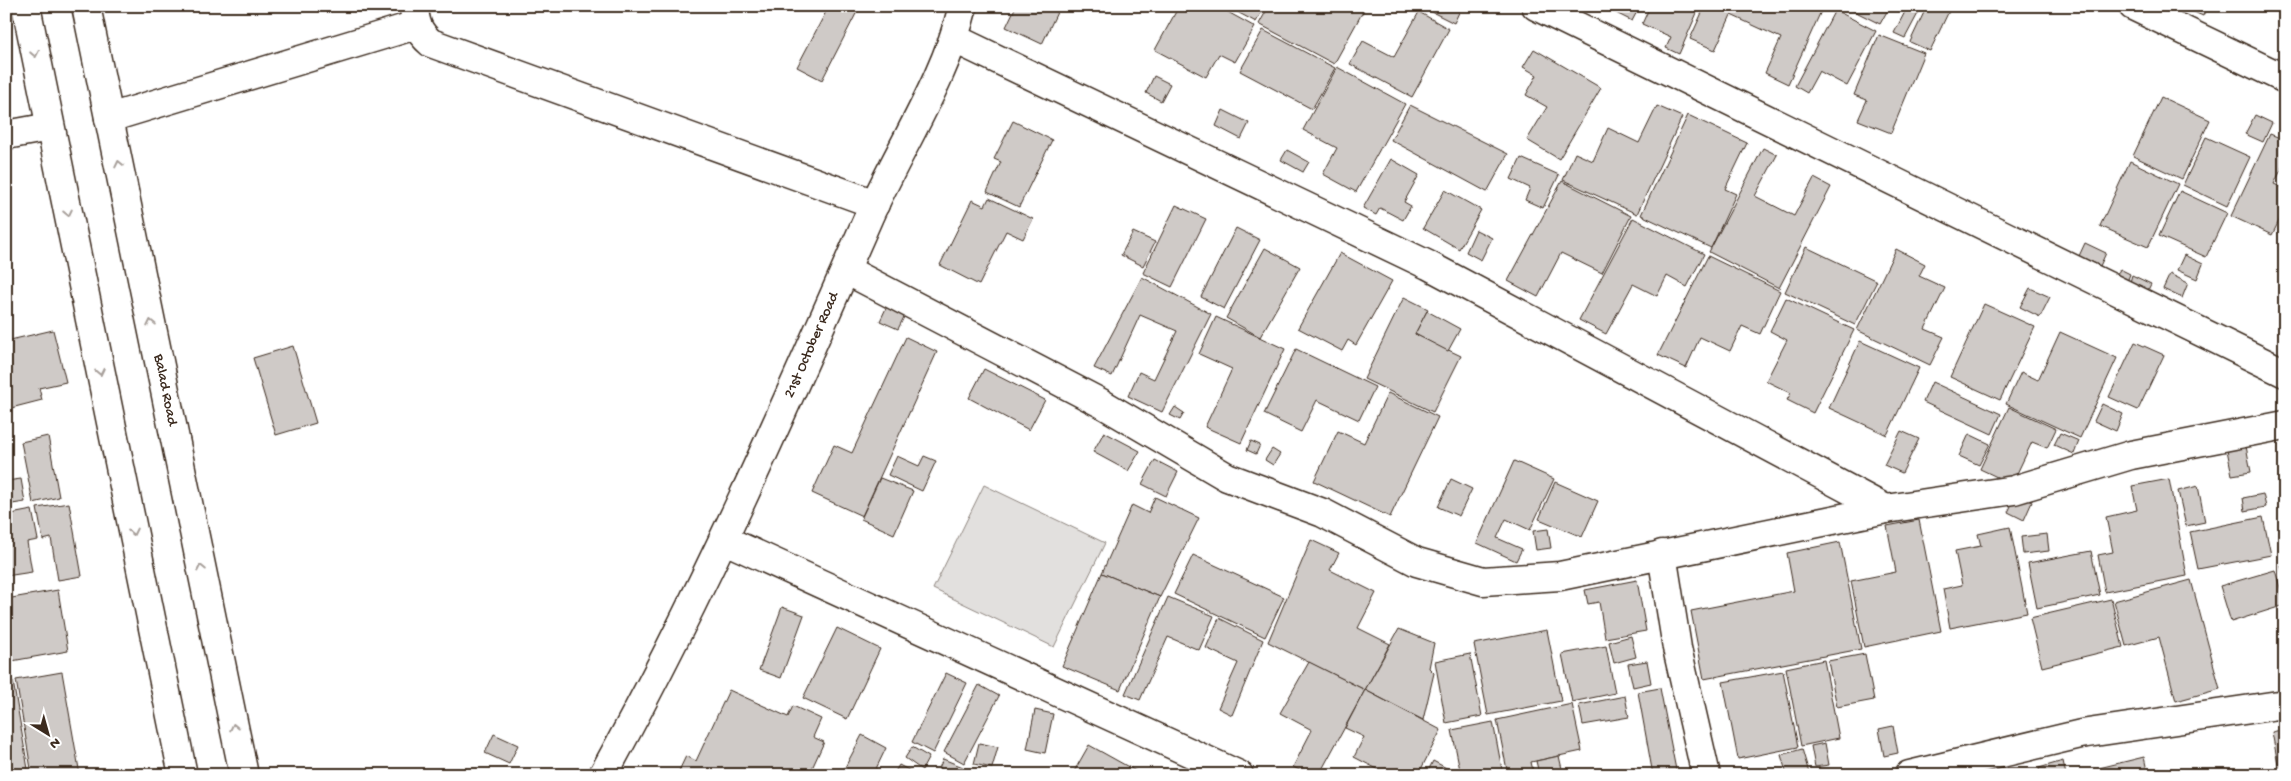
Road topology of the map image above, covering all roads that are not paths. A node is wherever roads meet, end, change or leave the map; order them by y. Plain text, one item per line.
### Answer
1 (26, 6) edge
2 (86, 6) edge
3 (963, 6) edge
4 (1536, 6) edge
5 (2133, 6) edge
6 (415, 16) edge
7 (955, 39) junction
8 (2285, 79) edge
9 (109, 118) junction
10 (50, 127) junction
11 (6, 135) edge
12 (874, 204) junction
13 (846, 270) junction
14 (2285, 373) edge
15 (2285, 425) edge
16 (1886, 509) junction
17 (725, 540) junction
18 (1662, 554) junction
19 (654, 684) junction
20 (2285, 704) edge
21 (182, 775) edge
22 (244, 775) edge
23 (604, 775) edge
24 (621, 775) edge
25 (1238, 775) edge
26 (1706, 775) edge
27 (1909, 775) edge

1 -> 10 main road
2 - 9 main road, Balad Road
3 - 7 main road, 21st October Road
4 - 14 main road
5 - 8 main road
6 - 9 main road
6 - 12 main road
7 - 12 main road, 21st October Road
7 - 16 main road
22 -> 9 main road, Balad Road
10 - 11 main road
10 -> 21 main road
12 - 13 main road, 21st October Road
13 - 17 main road, 21st October Road
13 - 18 main road
15 - 16 main road
16 - 18 main road
17 - 19 main road, 21st October Road
17 - 25 main road
18 - 26 main road
19 - 23 main road
19 - 24 main road
20 - 27 main road

